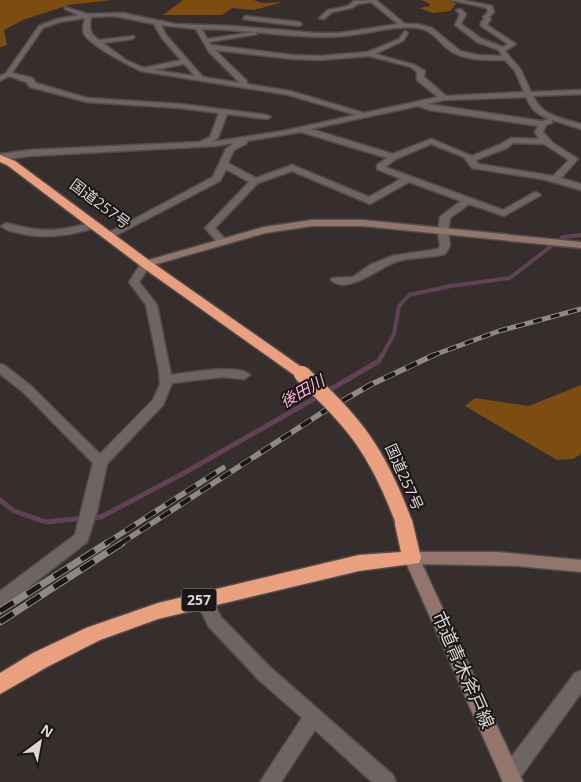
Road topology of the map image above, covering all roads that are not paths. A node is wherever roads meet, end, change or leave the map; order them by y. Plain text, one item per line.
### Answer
1 (372, 0) edge
2 (454, 0) edge
3 (67, 8) dead end
4 (458, 10) dead end
5 (251, 12) dead end
6 (88, 17) junction
7 (245, 18) junction
8 (322, 18) dead end
9 (127, 22) junction
10 (157, 24) junction
11 (299, 24) dead end
12 (404, 26) junction
13 (198, 27) junction
14 (239, 28) junction
15 (405, 33) dead end
16 (254, 34) dead end
17 (96, 42) junction
18 (208, 44) junction
19 (504, 49) junction
20 (369, 54) junction
21 (507, 58) junction
22 (186, 61) junction
23 (143, 70) junction
24 (8, 74) junction
25 (0, 79) edge
26 (202, 80) junction
27 (242, 86) junction
28 (581, 92) edge
29 (529, 94) junction
30 (444, 98) junction
31 (418, 103) junction
32 (224, 112) junction
33 (363, 114) junction
34 (267, 117) dead end
35 (555, 118) junction
36 (543, 124) junction
37 (581, 127) edge
38 (301, 129) junction
39 (248, 139) junction
40 (545, 142) junction
41 (200, 145) junction
42 (0, 157) edge
43 (393, 157) junction
44 (472, 159) junction
45 (224, 164) junction
46 (408, 179) junction
47 (555, 179) junction
48 (255, 181) junction
49 (581, 187) edge
50 (536, 195) dead end
51 (468, 200) junction
52 (94, 224) junction
53 (6, 226) dead end
54 (443, 232) junction
55 (109, 236) junction
56 (223, 242) junction
57 (581, 245) edge
58 (146, 264) junction
59 (336, 280) dead end
60 (0, 368) edge
61 (244, 375) dead end
62 (165, 380) junction
63 (100, 462) junction
64 (412, 558) junction
65 (581, 566) edge
66 (203, 599) junction
67 (0, 600) edge
68 (581, 679) edge
69 (0, 684) edge
70 (313, 717) junction
71 (511, 778) edge
72 (270, 782) edge
73 (386, 782) edge

1 - 8 street
1 - 12 street
2 - 19 street
3 - 6 street
4 - 19 street
5 - 7 street
6 - 9 street
6 - 17 street
6 - 24 street
7 - 11 street
7 - 14 street
9 - 10 street
9 - 17 street
10 - 13 street
10 - 22 street
12 - 14 street
12 - 21 street
13 - 14 street
13 - 18 street
15 - 20 street
16 - 18 street
17 - 23 street
18 - 20 street
18 - 27 street
19 - 21 street
20 - 30 street
21 - 29 street
22 - 23 street
22 - 26 street
23 - 26 street
24 - 25 street
24 - 32 street
26 - 27 street
27 - 33 street
28 - 29 street
29 - 30 street
29 - 35 street
30 - 31 street
31 - 33 street
31 - 36 street
32 - 34 street
32 - 41 street
33 - 38 street
35 - 36 street
35 - 37 street
36 - 40 street
38 - 39 street
38 - 43 street
39 - 41 street
39 - 45 street
40 - 44 street
40 - 47 street
41 - 42 street
42 - 52 highway, 国道257号
43 - 44 street
43 - 46 street
44 - 47 street
45 - 48 street
45 - 55 street
46 - 48 street
46 - 51 street
47 - 49 street
48 - 56 street
50 - 51 street
51 - 54 street
52 - 53 street
52 - 55 highway, 国道257号
54 - 56 street
54 - 57 street
54 - 59 street
55 - 58 highway, 国道257号
56 - 58 street
58 - 62 street
58 - 64 highway, 国道257号, bridge
60 - 63 street
61 - 62 street
62 - 63 street
63 - 67 street
64 - 65 street
64 - 66 highway, 257
64 - 71 street, 市道青木斧戸線
66 - 69 highway, 257
66 - 70 street
68 - 71 street
70 - 72 street
70 - 73 street

